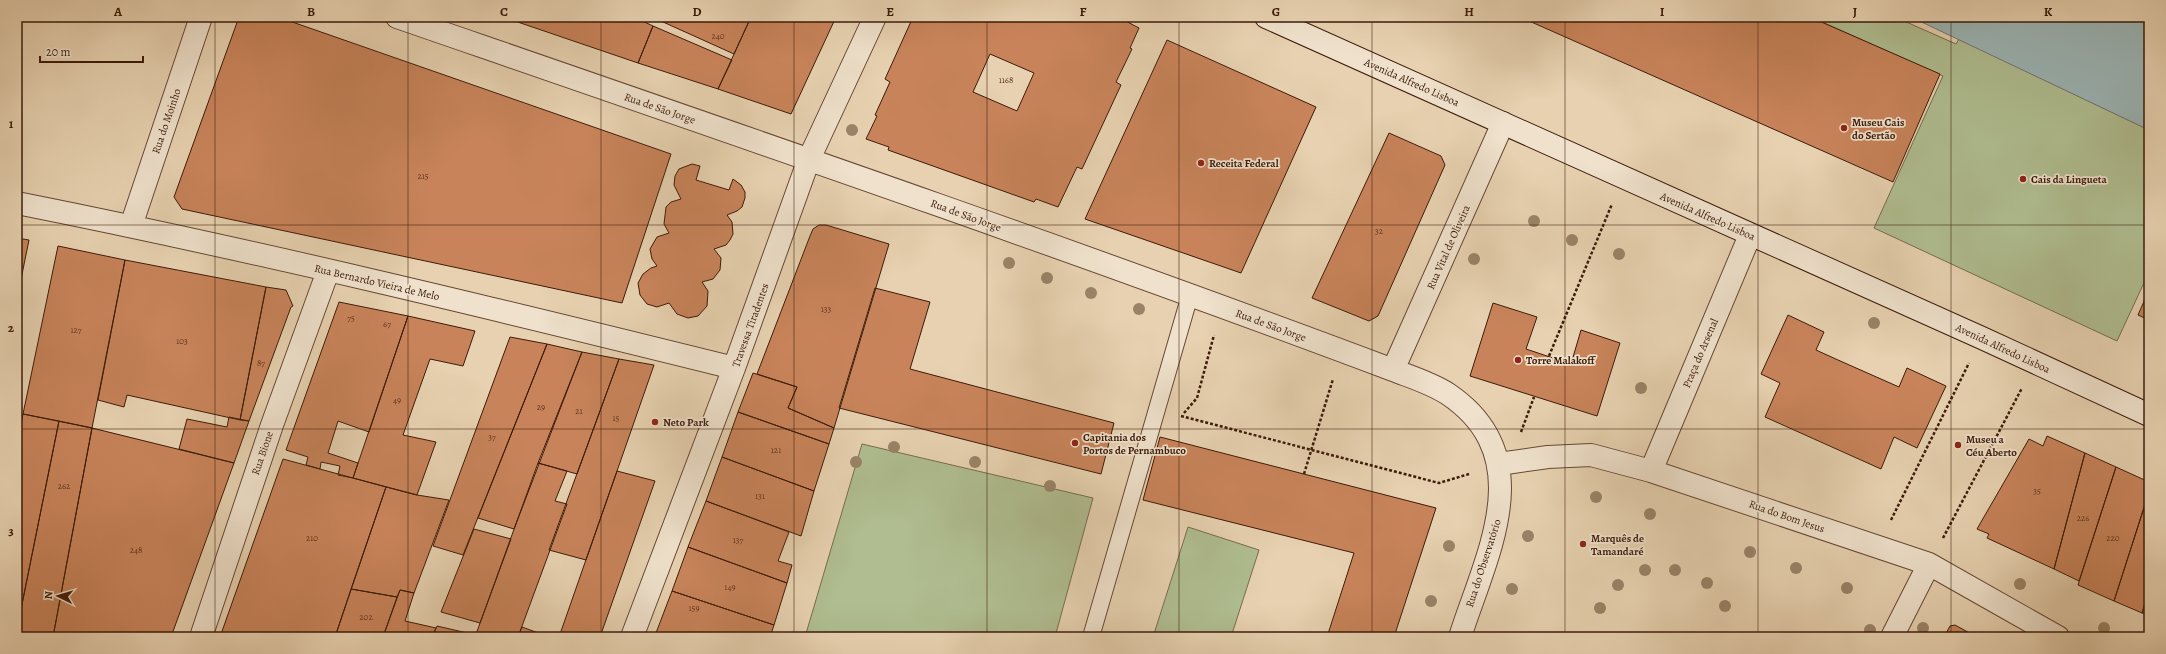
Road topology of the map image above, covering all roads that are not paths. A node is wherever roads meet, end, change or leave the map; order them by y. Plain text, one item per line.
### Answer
1 (201, 17) edge
2 (397, 17) edge
3 (875, 17) edge
4 (1266, 17) edge
5 (1503, 123) junction
6 (809, 159) junction
7 (17, 203) edge
8 (131, 226) junction
9 (1750, 235) junction
10 (328, 271) junction
11 (1190, 295) junction
12 (734, 368) junction
13 (1393, 370) junction
14 (2149, 415) edge
15 (1499, 464) junction
16 (1651, 471) junction
17 (1929, 564) junction
18 (201, 637) edge
19 (632, 637) edge
20 (1091, 637) edge
21 (1460, 637) edge
22 (1892, 637) edge
23 (2058, 637) edge

1 - 8 street, Rua do Moinho
2 - 6 street, Rua de São Jorge
3 - 6 street, Travessa Tiradentes
4 - 5 street, Avenida Alfredo Lisboa
5 - 9 street, Avenida Alfredo Lisboa
5 - 13 street, Rua Vital de Oliveira
6 - 11 street, Rua de São Jorge
6 - 12 street, Travessa Tiradentes
7 - 8 street, Rua Bernardo Vieira de Melo
8 - 10 street, Rua Bernardo Vieira de Melo
9 - 14 street, Avenida Alfredo Lisboa
9 - 16 street, Praça do Arsenal
10 - 12 street, Rua Bernardo Vieira de Melo
10 - 18 street, Rua Bione
11 - 13 street, Rua de São Jorge
11 - 20 lane
12 - 19 street, Travessa Tiradentes
13 - 15 street, Rua de São Jorge
15 - 16 street, Rua do Bom Jesus
15 - 21 street, Rua do Observatório
16 - 17 street, Rua do Bom Jesus
17 - 22 street
17 - 23 street, Rua do Bom Jesus

